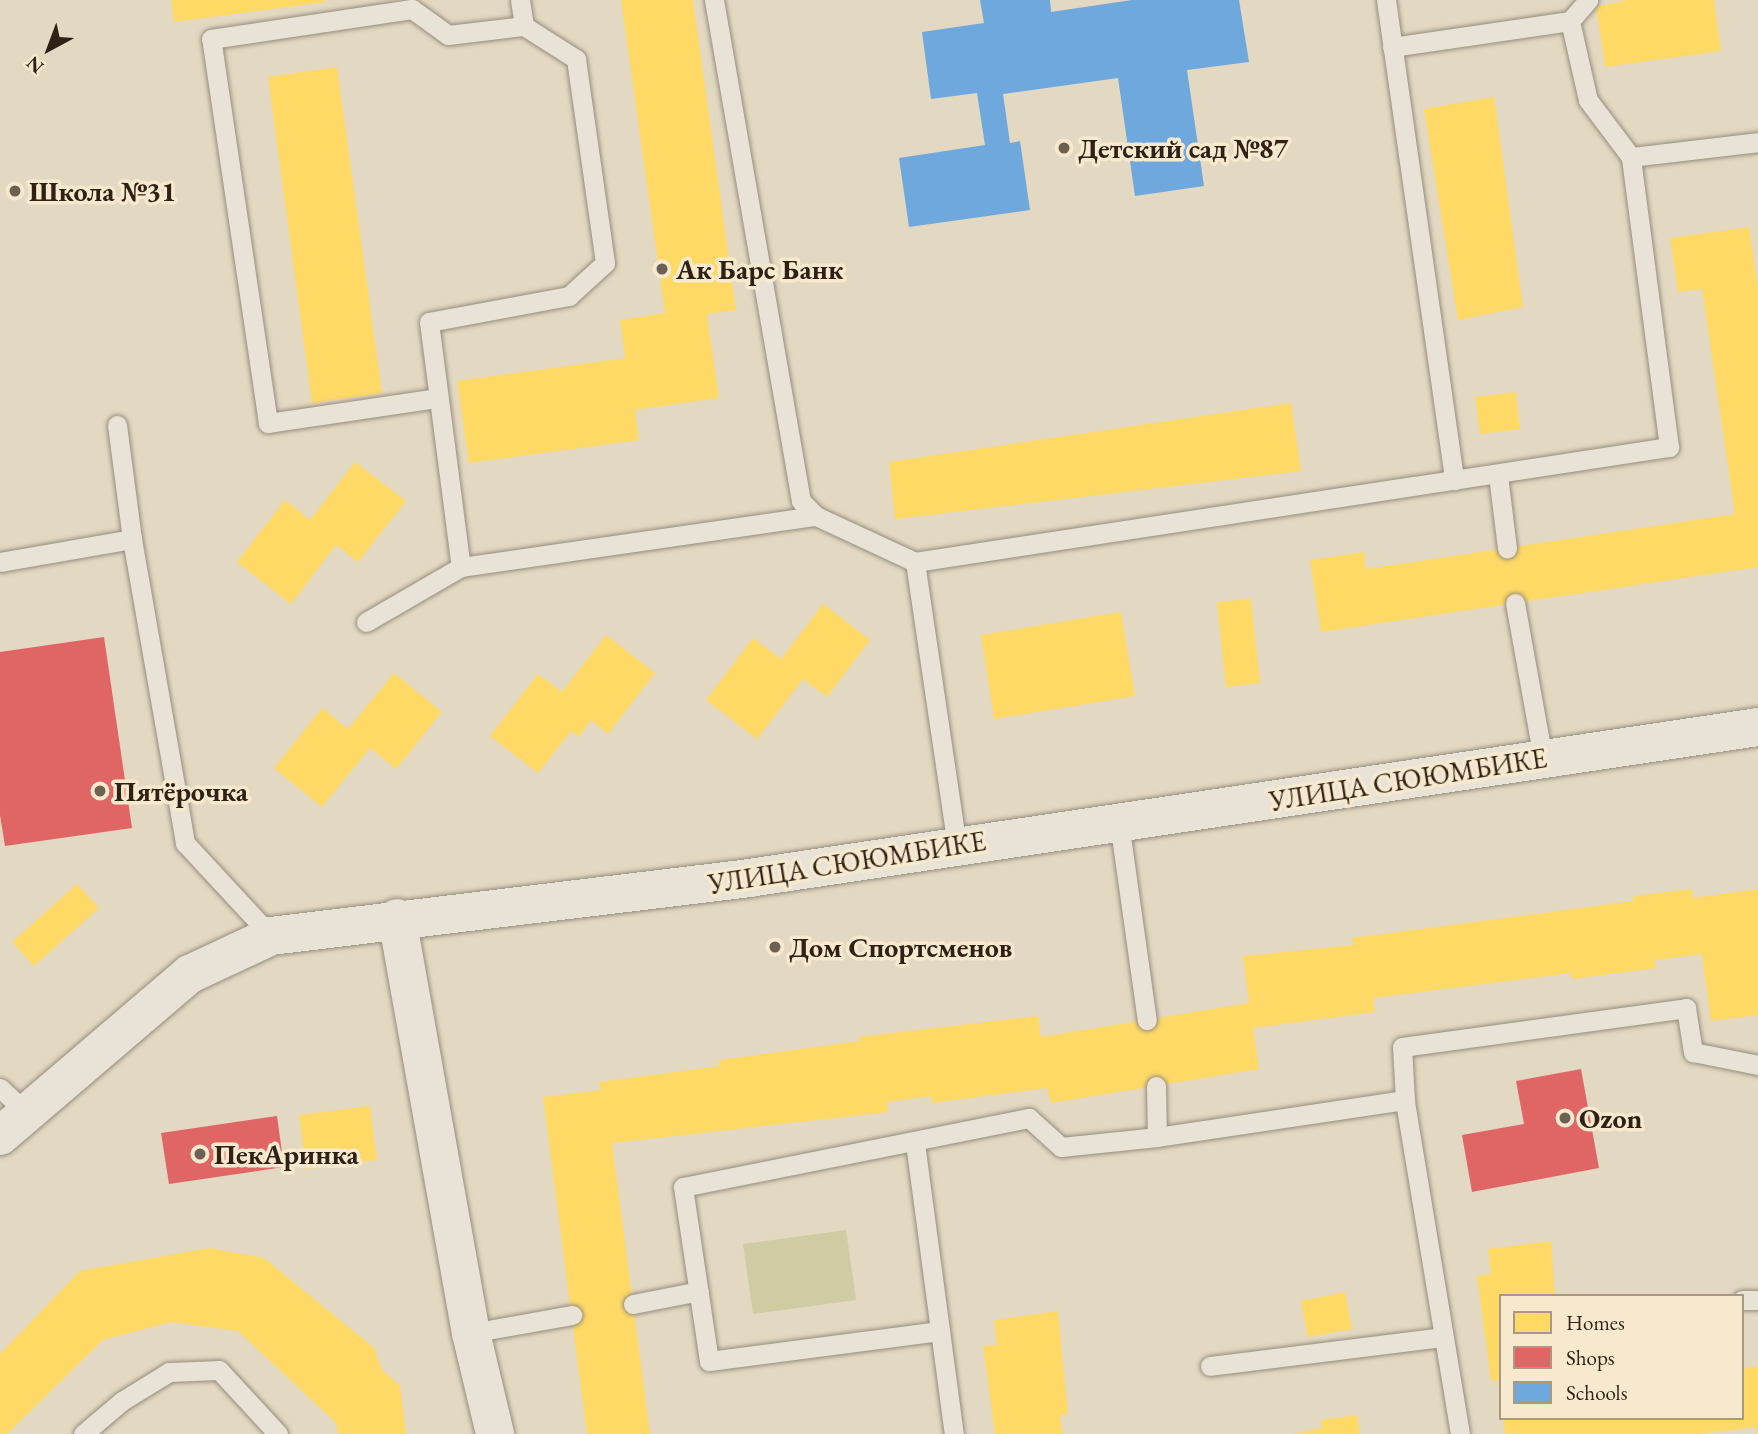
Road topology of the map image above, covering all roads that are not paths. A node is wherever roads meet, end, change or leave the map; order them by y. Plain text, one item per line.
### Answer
1 (520, 0) edge
2 (714, 0) edge
3 (1386, 0) edge
4 (1588, 0) edge
5 (1570, 21) junction
6 (524, 26) junction
7 (1392, 47) junction
8 (1758, 142) edge
9 (1631, 157) junction
10 (437, 398) junction
11 (117, 425) dead end
12 (1498, 475) junction
13 (1454, 480) junction
14 (816, 516) junction
15 (132, 539) junction
16 (1507, 548) dead end
17 (0, 562) edge
18 (915, 562) junction
19 (461, 567) junction
20 (1515, 603) dead end
21 (366, 621) dead end
22 (1758, 727) edge
23 (1543, 758) junction
24 (1119, 822) junction
25 (957, 846) junction
26 (397, 918) junction
27 (271, 936) junction
28 (1147, 1020) dead end
29 (1758, 1065) edge
30 (1156, 1086) dead end
31 (1405, 1100) junction
32 (9, 1112) edge
33 (1157, 1137) junction
34 (915, 1143) junction
35 (699, 1291) junction
36 (632, 1304) dead end
37 (572, 1315) dead end
38 (940, 1331) junction
39 (471, 1333) junction
40 (1442, 1337) junction
41 (1210, 1366) dead end
42 (83, 1434) edge
43 (278, 1434) edge
44 (495, 1434) edge
45 (954, 1434) edge
46 (1460, 1434) edge

1 - 6 lane
2 - 14 lane
3 - 7 lane
4 - 5 lane
5 - 7 lane
5 - 9 lane
6 - 10 lane
6 - 10 lane
7 - 13 lane
8 - 9 lane
9 - 12 lane
10 - 19 lane
11 - 15 lane
12 - 13 lane
12 - 16 lane
13 - 18 lane
14 - 18 lane
14 - 19 lane
15 - 17 lane
15 - 27 lane
18 - 25 lane
19 - 21 lane
20 - 23 lane
22 - 23 street, УЛИЦА СЮЮМБИКЕ
23 - 24 street, УЛИЦА СЮЮМБИКЕ
24 - 25 street, УЛИЦА СЮЮМБИКЕ
24 - 28 lane
25 - 26 street, УЛИЦА СЮЮМБИКЕ
26 - 27 street, УЛИЦА СЮЮМБИКЕ
26 - 39 street
27 - 32 street, УЛИЦА СЮЮМБИКЕ
29 - 31 lane
30 - 33 lane
31 - 33 lane
31 - 40 lane
33 - 34 lane
34 - 35 lane
34 - 38 lane
35 - 36 lane
35 - 38 lane
37 - 39 lane
38 - 45 lane
39 - 44 street
40 - 41 lane
40 - 46 lane
42 - 43 lane

